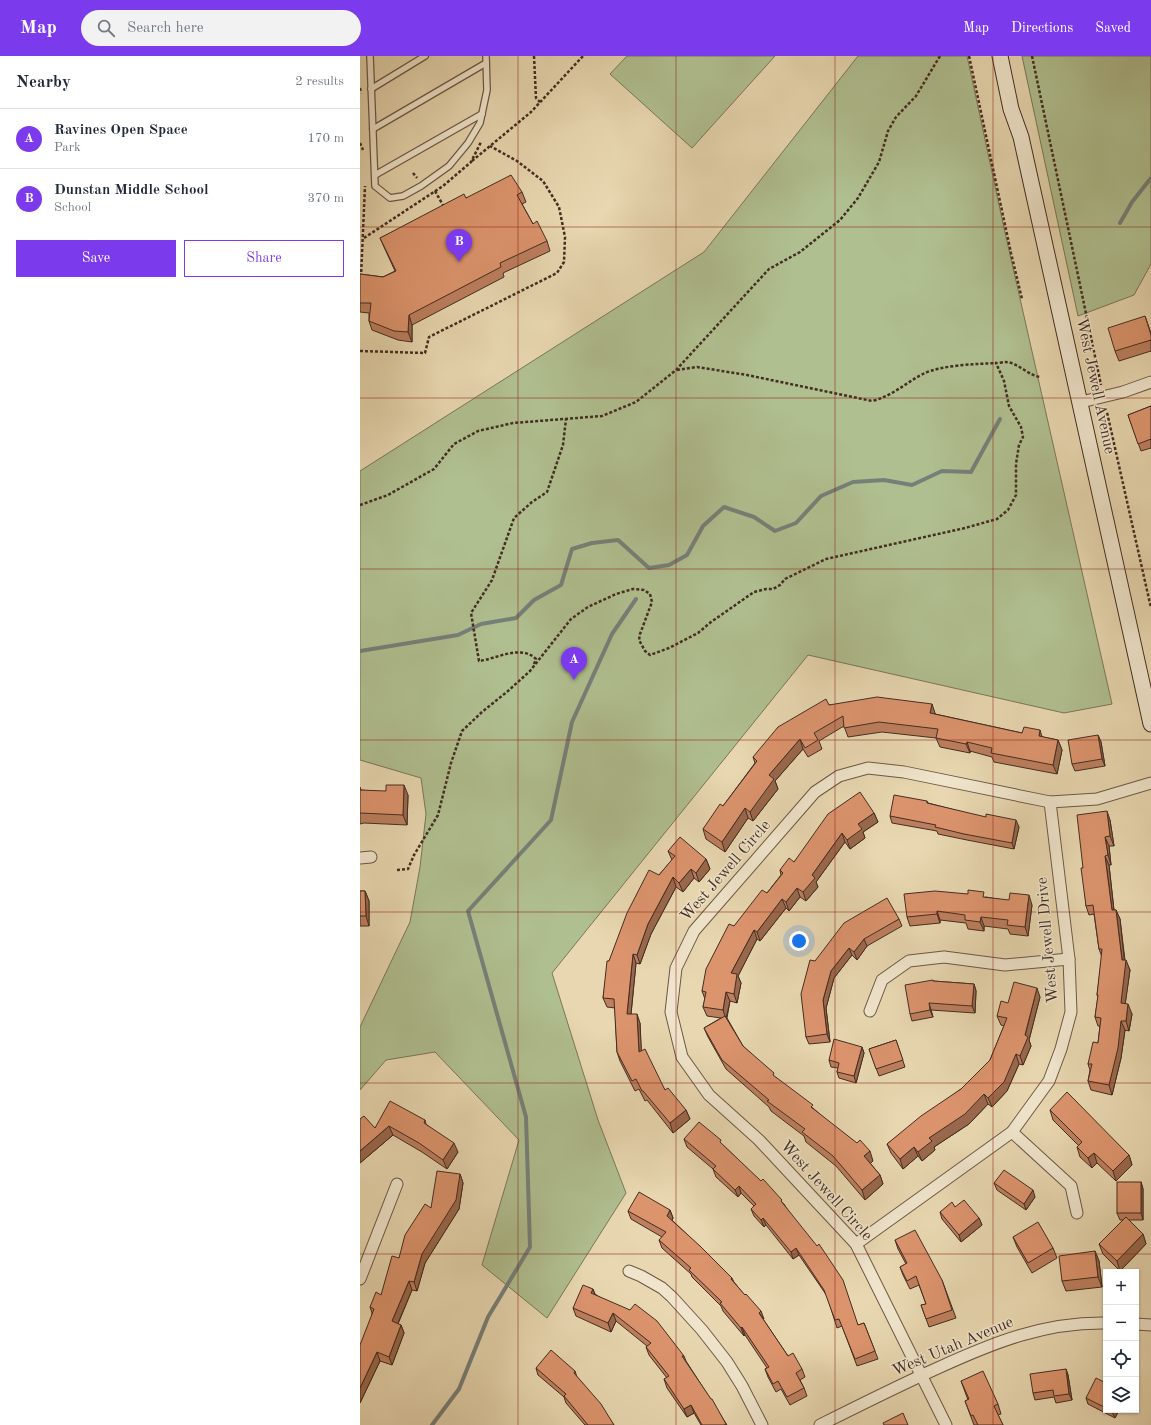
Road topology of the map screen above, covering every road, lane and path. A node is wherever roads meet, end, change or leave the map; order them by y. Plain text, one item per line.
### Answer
1 (370, 56) edge
2 (425, 56) edge
3 (486, 56) edge
4 (534, 56) edge
5 (583, 56) edge
6 (940, 56) edge
7 (969, 56) edge
8 (1000, 56) edge
9 (1032, 56) edge
10 (486, 63) junction
11 (371, 89) junction
12 (540, 102) junction
13 (482, 114) junction
14 (373, 130) junction
15 (490, 146) junction
16 (471, 162) dead end
17 (413, 173) dead end
18 (375, 175) junction
19 (416, 178) dead end
20 (436, 191) dead end
21 (445, 209) edge
22 (360, 222) edge
23 (364, 222) dead end
24 (364, 238) dead end
25 (361, 284) edge
26 (1022, 299) dead end
27 (360, 351) edge
28 (996, 364) junction
29 (676, 370) junction
30 (1041, 377) dead end
31 (1151, 382) edge
32 (1104, 397) junction
33 (1081, 402) junction
34 (566, 419) junction
35 (360, 505) edge
36 (1151, 608) edge
37 (534, 666) junction
38 (1151, 724) edge
39 (1151, 783) edge
40 (1050, 802) junction
41 (397, 870) dead end
42 (1069, 959) junction
43 (870, 1011) dead end
44 (1012, 1132) junction
45 (397, 1184) dead end
46 (1077, 1214) dead end
47 (856, 1244) junction
48 (629, 1271) dead end
49 (360, 1279) edge
50 (1103, 1323) edge
51 (1139, 1324) edge
52 (1151, 1325) edge
53 (922, 1375) junction
54 (762, 1425) edge
55 (820, 1425) edge
56 (946, 1425) edge

1 - 11 lane
2 - 11 lane
3 - 10 lane
4 - 12 path
5 - 12 path
6 - 29 path
7 - 26 path
8 - 33 main road, West Jewell Avenue
9 - 32 path
10 - 13 lane
10 - 14 lane
11 - 14 lane
12 - 15 path
13 - 18 lane
13 - 18 lane
14 - 18 lane
15 - 16 path
15 - 27 path
17 - 19 path
20 - 21 path
22 - 23 path
24 - 25 path
28 - 29 path
28 - 30 path
28 - 37 path
29 - 34 path
31 - 32 street
32 - 33 street
32 - 36 path
33 - 38 main road, West Jewell Avenue
34 - 35 path
34 - 37 path
37 - 41 path
39 - 40 street, West Jewell Circle
40 - 42 street, West Jewell Drive
40 - 47 street, West Jewell Circle
42 - 43 street
42 - 44 street, West Jewell Drive
44 - 46 street
44 - 47 street, West Jewell Drive
45 - 49 street
47 - 53 street, West Jewell Circle
48 - 54 street
50 - 53 street, West Utah Avenue
51 - 52 street
53 - 55 street, West Utah Avenue
53 - 56 street, West Jewell Circle

